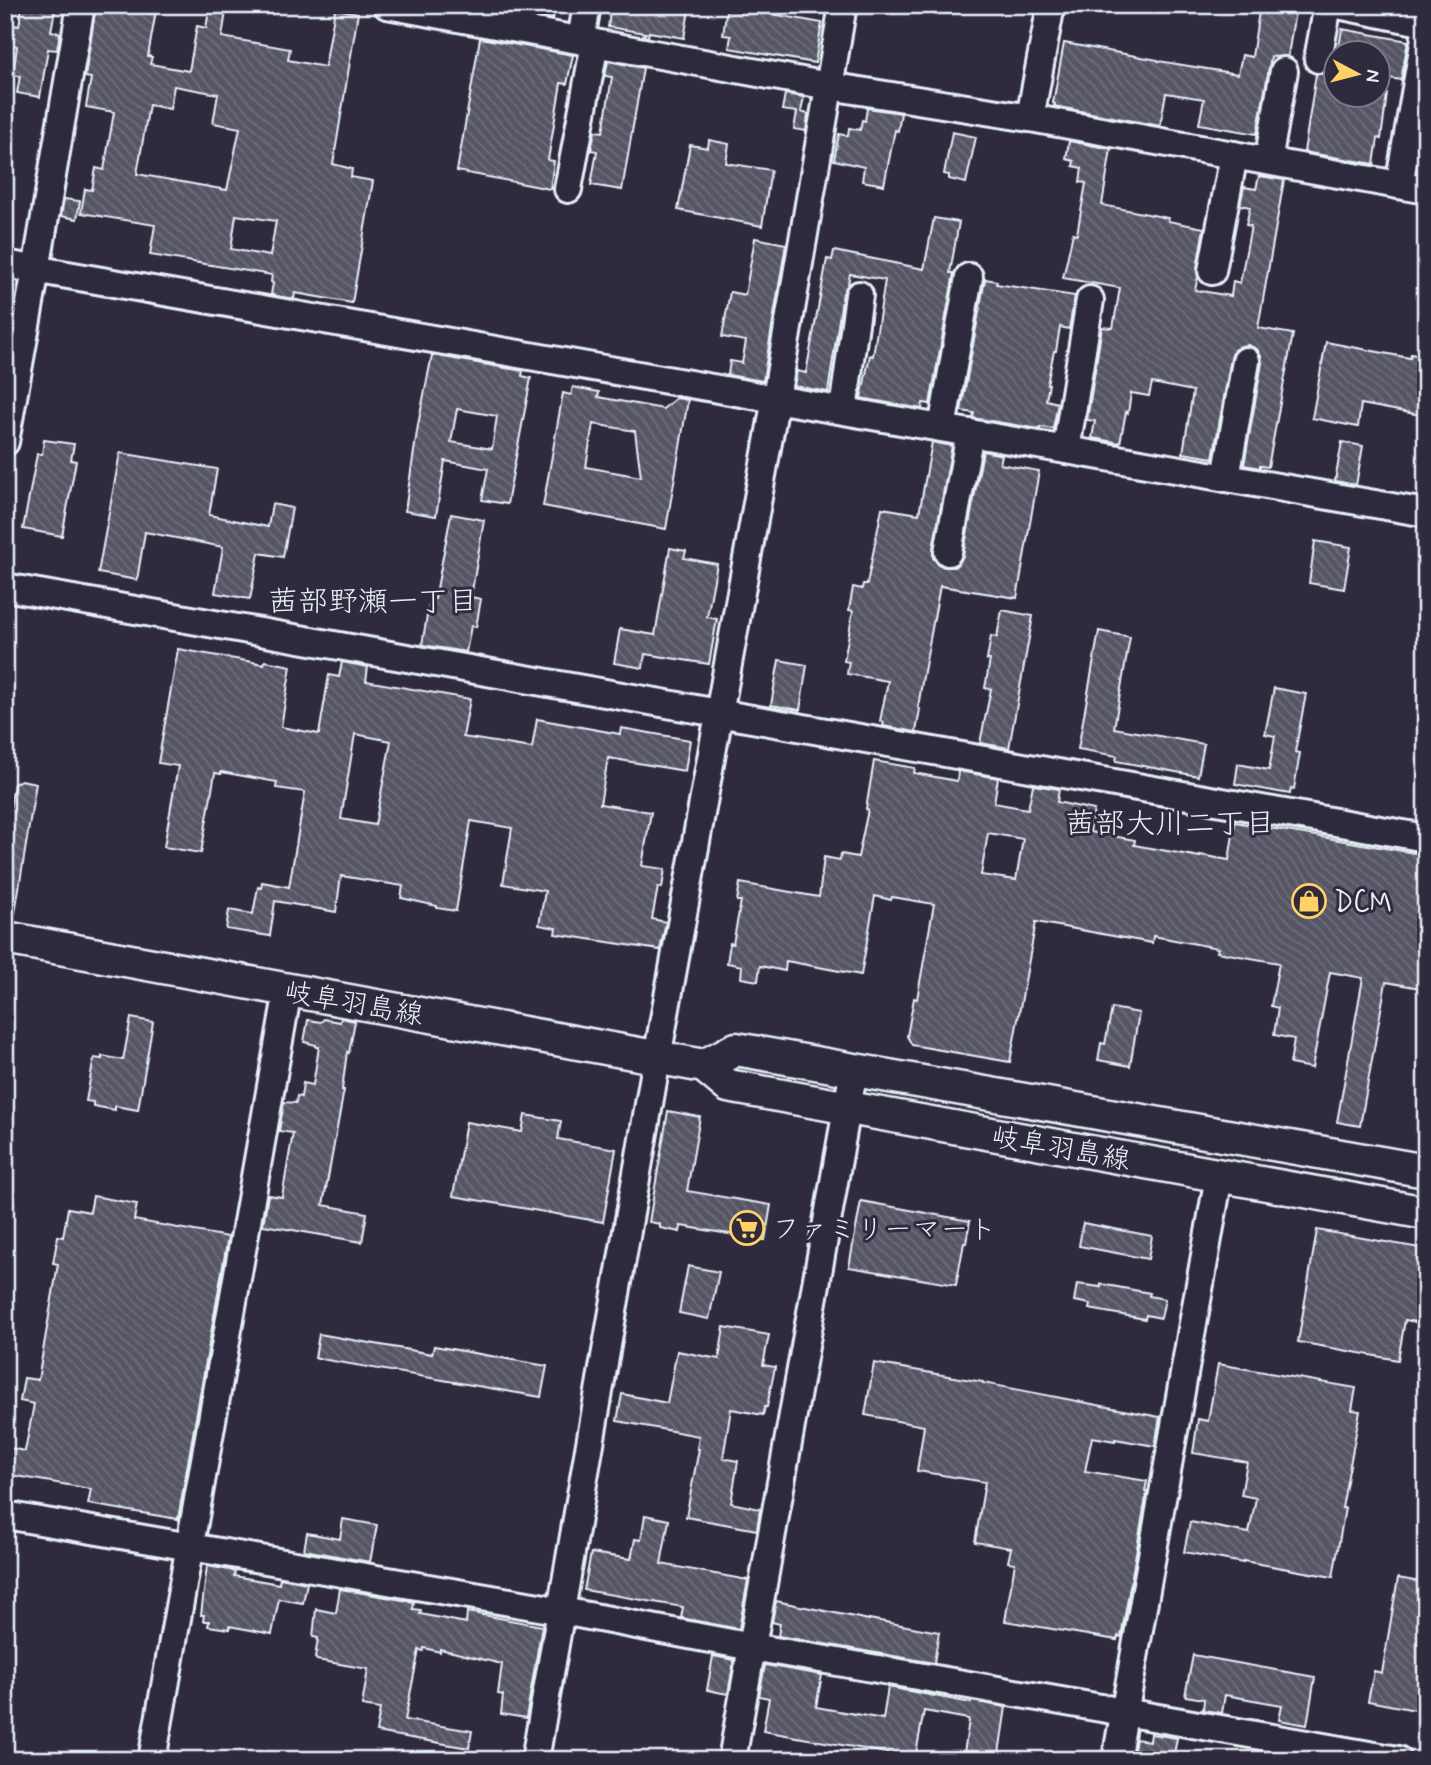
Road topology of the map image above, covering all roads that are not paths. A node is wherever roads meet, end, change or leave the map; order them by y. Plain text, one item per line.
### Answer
1 (81, 5) edge
2 (387, 5) edge
3 (587, 5) edge
4 (843, 5) edge
5 (1051, 5) edge
6 (1328, 5) edge
7 (1338, 5) edge
8 (457, 11) edge
9 (1426, 23) edge
10 (1426, 32) edge
11 (588, 42) junction
12 (1318, 59) dead end
13 (1284, 71) dead end
14 (829, 86) junction
15 (1030, 118) junction
16 (1234, 155) junction
17 (1268, 161) junction
18 (1399, 185) junction
19 (568, 189) dead end
20 (1426, 190) edge
21 (5, 264) edge
22 (36, 270) junction
23 (1212, 271) dead end
24 (969, 277) dead end
25 (859, 295) dead end
26 (1090, 300) dead end
27 (1246, 361) dead end
28 (776, 398) junction
29 (842, 410) junction
30 (943, 428) junction
31 (970, 433) junction
32 (5, 442) edge
33 (1066, 450) junction
34 (1226, 478) junction
35 (1426, 513) edge
36 (948, 552) dead end
37 (5, 587) edge
38 (720, 713) junction
39 (1426, 838) edge
40 (5, 938) edge
41 (288, 990) junction
42 (657, 1058) junction
43 (704, 1066) junction
44 (854, 1069) junction
45 (847, 1108) junction
46 (1426, 1171) edge
47 (1219, 1176) junction
48 (1426, 1213) edge
49 (5, 1515) edge
50 (190, 1547) junction
51 (562, 1611) junction
52 (752, 1647) junction
53 (1124, 1712) junction
54 (152, 1760) edge
55 (535, 1760) edge
56 (732, 1760) edge
57 (1116, 1760) edge
58 (1398, 1760) edge

1 - 22 street
2 - 8 street
3 - 11 street
4 - 14 street
5 - 15 street
6 - 12 street
7 - 9 street
8 - 11 street
10 - 18 street
11 - 14 street
11 - 19 street
13 - 17 street
14 - 15 street
14 - 28 street
15 - 16 street
16 - 17 street
16 - 23 street
17 - 18 street
18 - 20 street
21 - 22 street
22 - 28 street
22 - 32 street
24 - 30 street
25 - 29 street
26 - 33 street
27 - 34 street
28 - 29 street
28 - 38 street
29 - 30 street
30 - 31 street
31 - 33 street
31 - 36 street
33 - 34 street
34 - 35 street
37 - 38 street
38 - 39 street
38 - 42 street
40 - 41 main road, 岐阜羽島線
41 - 42 main road, 岐阜羽島線
41 - 50 street
42 - 43 main road, 岐阜羽島線
42 - 51 street
43 - 44 main road, 岐阜羽島線
43 - 45 main road, 岐阜羽島線
44 - 45 street
44 - 46 main road, 岐阜羽島線
45 - 47 main road, 岐阜羽島線
45 - 52 street
47 - 48 main road, 岐阜羽島線
47 - 53 street
49 - 50 street
50 - 51 street
50 - 54 street
51 - 52 street
51 - 55 street
52 - 53 street
52 - 56 street
53 - 57 street
53 - 58 street

